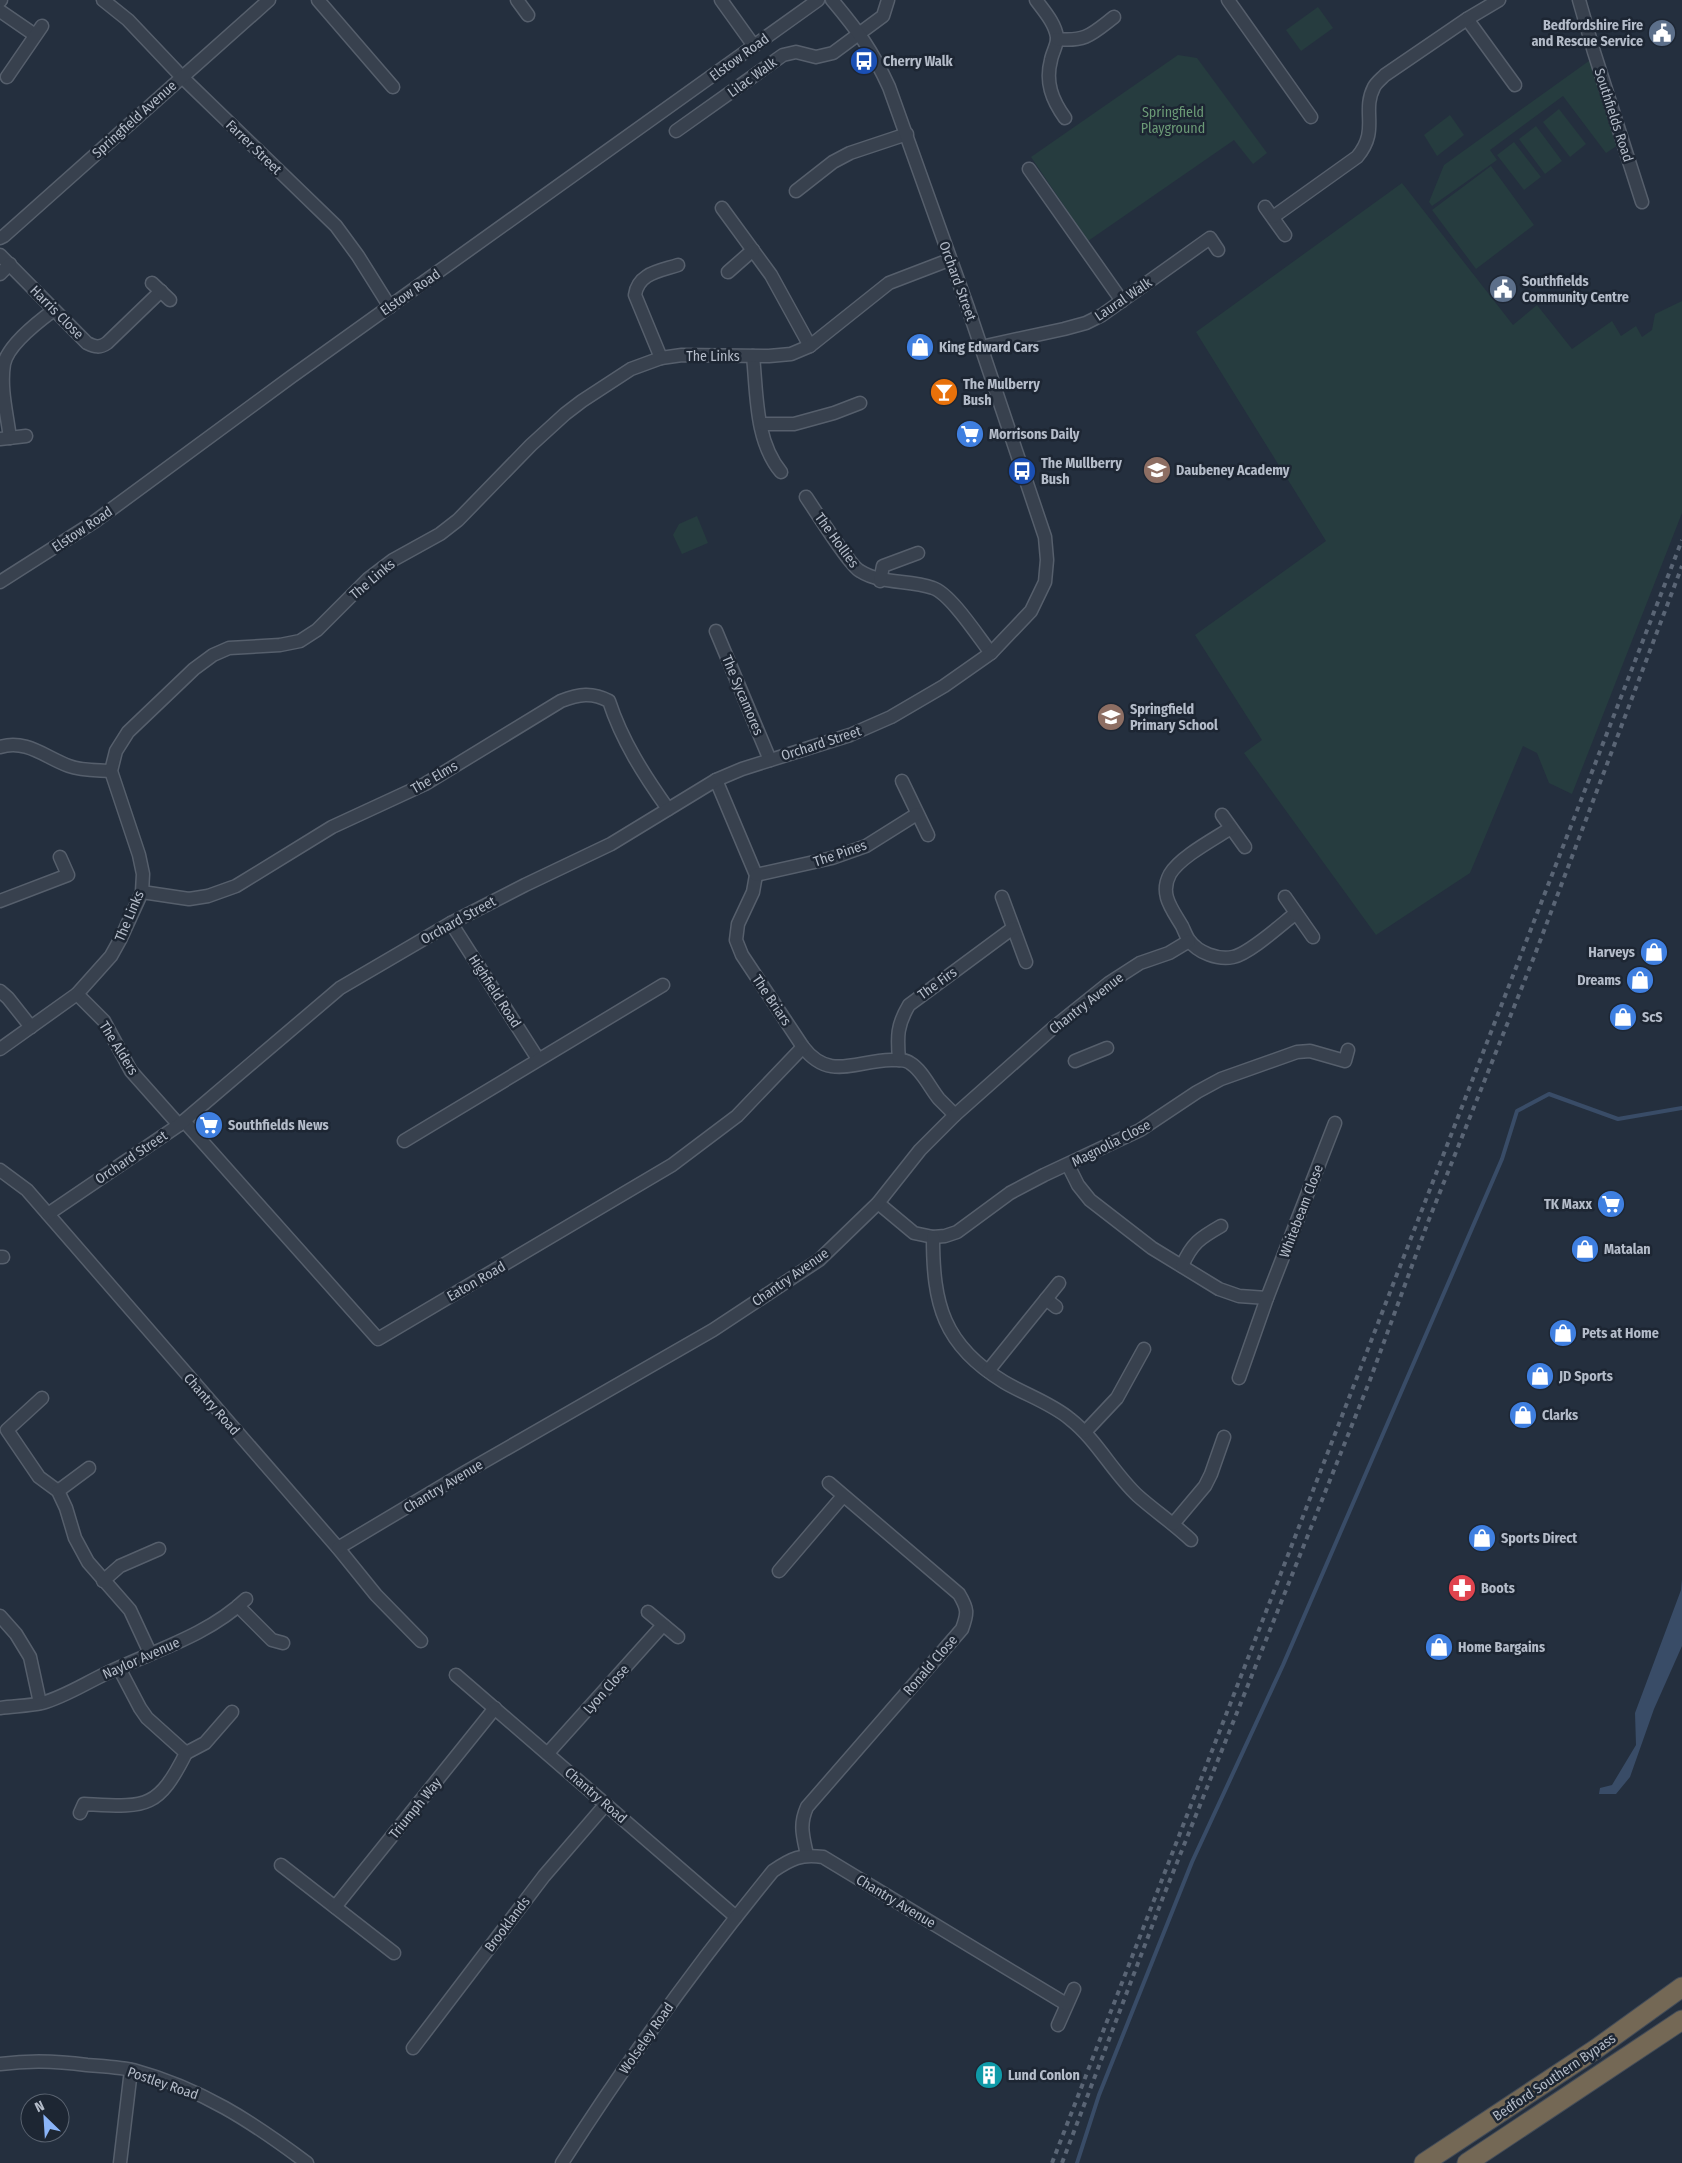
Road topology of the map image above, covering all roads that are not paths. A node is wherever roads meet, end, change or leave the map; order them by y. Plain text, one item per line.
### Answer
1 (103, 0) edge
2 (269, 0) edge
3 (318, 0) edge
4 (721, 0) edge
5 (818, 0) edge
6 (832, 0) edge
7 (888, 0) edge
8 (1036, 0) edge
9 (1228, 0) edge
10 (1499, 0) edge
11 (1579, 0) edge
12 (0, 11) edge
13 (1114, 17) dead end
14 (1466, 19) junction
15 (859, 32) junction
16 (1057, 39) junction
17 (754, 46) junction
18 (7, 77) dead end
19 (182, 77) junction
20 (1515, 85) dead end
21 (393, 87) dead end
22 (1310, 116) dead end
23 (1065, 118) dead end
24 (676, 131) dead end
25 (907, 134) junction
26 (1029, 169) dead end
27 (796, 191) dead end
28 (1642, 202) dead end
29 (722, 208) dead end
30 (1286, 235) dead end
31 (0, 238) edge
32 (753, 250) junction
33 (1218, 250) dead end
34 (0, 255) edge
35 (949, 260) junction
36 (10, 264) junction
37 (678, 265) dead end
38 (728, 272) dead end
39 (0, 274) edge
40 (161, 291) dead end
41 (1122, 301) junction
42 (390, 307) junction
43 (54, 310) junction
44 (810, 346) junction
45 (981, 347) junction
46 (753, 356) junction
47 (661, 358) junction
48 (860, 403) dead end
49 (760, 424) junction
50 (26, 436) dead end
51 (5, 438) edge
52 (781, 472) dead end
53 (806, 497) dead end
54 (918, 553) dead end
55 (880, 581) junction
56 (0, 582) edge
57 (716, 631) dead end
58 (991, 654) junction
59 (0, 747) edge
60 (770, 760) junction
61 (111, 771) junction
62 (716, 780) junction
63 (902, 781) dead end
64 (668, 810) junction
65 (917, 814) junction
66 (1222, 815) dead end
67 (1231, 828) junction
68 (928, 835) dead end
69 (1245, 847) dead end
70 (60, 857) dead end
71 (756, 875) junction
72 (142, 892) junction
73 (1002, 897) dead end
74 (1285, 897) dead end
75 (0, 901) edge
76 (1296, 913) junction
77 (451, 923) junction
78 (1013, 928) junction
79 (1313, 937) dead end
80 (1190, 941) junction
81 (1026, 962) dead end
82 (663, 985) dead end
83 (0, 991) edge
84 (77, 994) junction
85 (31, 1027) junction
86 (803, 1047) junction
87 (1107, 1048) dead end
88 (0, 1049) edge
89 (1348, 1050) dead end
90 (538, 1059) junction
91 (899, 1060) junction
92 (1075, 1062) dead end
93 (955, 1115) junction
94 (181, 1123) junction
95 (1335, 1123) dead end
96 (404, 1141) dead end
97 (1068, 1165) junction
98 (0, 1170) edge
99 (878, 1203) junction
100 (48, 1214) junction
101 (1221, 1226) dead end
102 (933, 1237) junction
103 (1182, 1266) junction
104 (1059, 1283) dead end
105 (1267, 1298) junction
106 (1046, 1299) junction
107 (1056, 1307) dead end
108 (1144, 1349) dead end
109 (988, 1371) junction
110 (1239, 1378) dead end
111 (42, 1398) dead end
112 (1085, 1432) junction
113 (1224, 1438) dead end
114 (89, 1468) dead end
115 (829, 1483) dead end
116 (58, 1491) junction
117 (844, 1496) junction
118 (1173, 1524) junction
119 (1191, 1540) dead end
120 (338, 1548) junction
121 (159, 1549) dead end
122 (780, 1571) dead end
123 (103, 1581) junction
124 (648, 1612) dead end
125 (0, 1616) edge
126 (663, 1625) junction
127 (678, 1637) dead end
128 (421, 1641) dead end
129 (275, 1645) dead end
130 (150, 1653) junction
131 (119, 1668) junction
132 (456, 1675) dead end
133 (40, 1703) junction
134 (0, 1708) edge
135 (495, 1708) junction
136 (232, 1712) dead end
137 (186, 1753) junction
138 (548, 1753) junction
139 (81, 1803) dead end
140 (606, 1804) junction
141 (807, 1855) junction
142 (281, 1865) dead end
143 (335, 1907) junction
144 (736, 1917) junction
145 (394, 1953) dead end
146 (1682, 1987) edge
147 (1074, 1989) dead end
148 (1066, 2004) junction
149 (1682, 2020) edge
150 (1058, 2025) dead end
151 (413, 2048) dead end
152 (0, 2064) edge
153 (131, 2070) junction
154 (120, 2163) edge
155 (307, 2163) edge
156 (562, 2163) edge
157 (1424, 2163) edge
158 (1467, 2163) edge

1 - 19 street, Farrer Street
2 - 19 street, Springfield Avenue
3 - 21 street
4 - 17 street
5 - 17 street, Elstow Road
6 - 15 street, Orchard Street
7 - 15 street
8 - 16 street
9 - 22 street
10 - 14 street
11 - 28 street, Southfields Road
12 - 18 street
13 - 16 street
14 - 20 street
14 - 30 street
15 - 24 street, Lilac Walk
15 - 25 street, Orchard Street
16 - 23 street
17 - 42 street, Elstow Road
19 - 31 street, Springfield Avenue
19 - 42 street, Farrer Street
25 - 27 street
25 - 35 street, Orchard Street
26 - 41 street
29 - 32 street
32 - 38 street
32 - 44 street
33 - 41 street, Laural Walk
34 - 36 street, Harris Close
35 - 44 street, The Links
35 - 45 street, Orchard Street
36 - 39 street
36 - 43 street, Harris Close
37 - 47 street
40 - 43 street, Harris Close
41 - 45 street, Laural Walk
42 - 56 street, Elstow Road
43 - 51 street
44 - 46 street, The Links
45 - 58 street, Orchard Street
46 - 47 street, The Links
46 - 49 street
47 - 61 street, The Links
48 - 49 street
49 - 52 street
50 - 51 street
53 - 55 street, The Hollies
54 - 55 street
55 - 58 street, The Hollies
57 - 60 street, The Sycamores
58 - 60 street, Orchard Street
59 - 61 street
60 - 62 street, Orchard Street
61 - 72 street, The Links
62 - 64 street, Orchard Street
62 - 71 street
63 - 65 street
64 - 72 street, The Elms
64 - 77 street, Orchard Street
65 - 68 street
65 - 71 street, The Pines
66 - 67 street
67 - 69 street
67 - 80 street
70 - 75 street
71 - 86 street, The Briars
72 - 84 street, The Links
73 - 78 street
74 - 76 street
76 - 79 street
76 - 80 street
77 - 90 street, Highfield Road
77 - 94 street, Orchard Street
78 - 81 street
78 - 91 street, The Firs
80 - 93 street, Chantry Avenue
82 - 90 street
83 - 85 street
84 - 85 street, The Links
84 - 94 street, The Alders
85 - 88 street, The Links
86 - 91 street, The Briars
86 - 94 street, Eaton Road
87 - 92 street
89 - 97 street, Magnolia Close
90 - 96 street
91 - 93 street
93 - 99 street, Chantry Avenue
94 - 100 street, Orchard Street
95 - 105 street, Whitebeam Close
97 - 102 street, Magnolia Close
97 - 103 street
98 - 100 street, Chantry Road
99 - 102 street
99 - 120 street, Chantry Avenue
100 - 120 street, Chantry Road
101 - 103 street
102 - 109 street
103 - 105 street
104 - 106 street
105 - 110 street, Whitebeam Close
106 - 107 street
106 - 109 street
108 - 112 street
109 - 112 street
111 - 116 street
112 - 118 street
113 - 118 street
114 - 116 street
115 - 117 street, Ronald Close
116 - 123 street
117 - 122 street
117 - 141 street, Ronald Close
118 - 119 street
120 - 128 street, Chantry Road
121 - 123 street
123 - 130 street
124 - 126 street
125 - 133 street
126 - 127 street
126 - 138 street, Lyon Close
129 - 130 street, Naylor Avenue
130 - 131 street, Naylor Avenue
131 - 133 street, Naylor Avenue
131 - 137 street
132 - 135 street, Chantry Road
133 - 134 street, Naylor Avenue
135 - 138 street, Chantry Road
135 - 143 street, Triumph Way
136 - 137 street
137 - 139 street
138 - 140 street, Chantry Road
140 - 144 street, Chantry Road
140 - 151 street, Brooklands
141 - 144 street
141 - 148 street, Chantry Avenue
142 - 143 street
143 - 145 street
144 - 156 street, Wolseley Road
146 - 157 highway, Bedford Southern Bypass
147 - 148 street
148 - 150 street
149 - 158 highway, Bedford Southern Bypass
152 - 153 street, Postley Road
153 - 154 street
153 - 155 street, Postley Road

